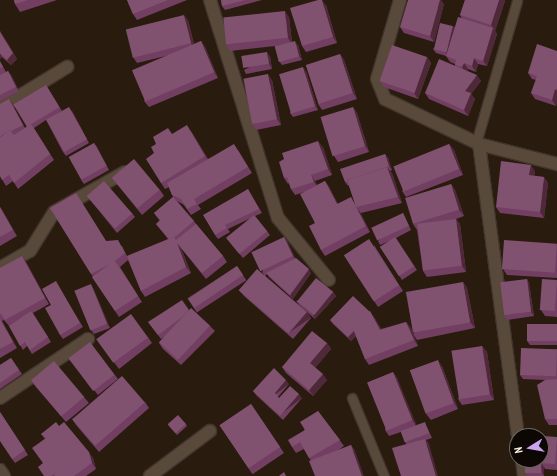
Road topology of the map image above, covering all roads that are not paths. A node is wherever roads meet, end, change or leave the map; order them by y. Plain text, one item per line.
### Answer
1 (210, 0) edge
2 (400, 0) edge
3 (517, 1) dead end
4 (67, 67) dead end
5 (0, 108) edge
6 (477, 144) junction
7 (557, 164) edge
8 (124, 172) edge
9 (0, 268) edge
10 (329, 280) dead end
11 (88, 339) dead end
12 (0, 398) edge
13 (352, 398) dead end
14 (517, 428) edge
15 (210, 431) dead end
16 (0, 470) edge
17 (4, 476) edge
18 (150, 476) edge
19 (384, 476) edge

1 - 10 street
2 - 6 street
3 - 6 lane
4 - 5 street
6 - 7 street
6 - 14 street
8 - 9 street
11 - 12 street
13 - 19 lane
15 - 18 street
16 - 17 street

